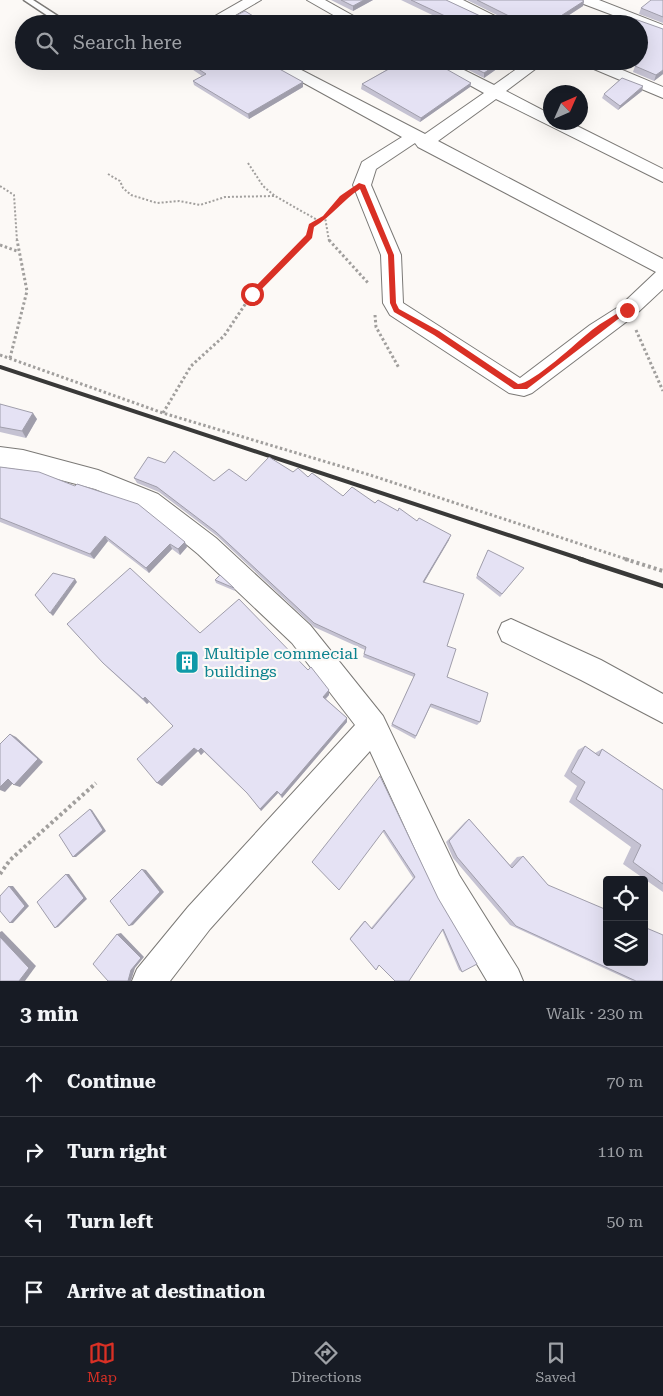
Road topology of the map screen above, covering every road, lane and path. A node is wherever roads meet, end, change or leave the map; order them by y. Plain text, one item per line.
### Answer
1 (28, 0) edge
2 (254, 0) edge
3 (314, 0) edge
4 (451, 0) edge
5 (586, 0) edge
6 (622, 0) edge
7 (609, 10) junction
8 (52, 15) edge
9 (225, 15) edge
10 (343, 15) edge
11 (484, 15) edge
12 (602, 15) edge
13 (622, 15) edge
14 (648, 24) edge
15 (663, 30) edge
16 (289, 70) edge
17 (451, 70) edge
18 (526, 70) edge
19 (608, 70) edge
20 (495, 93) junction
21 (663, 93) edge
22 (543, 117) edge
23 (571, 130) edge
24 (419, 139) junction
25 (248, 162) dead end
26 (108, 174) dead end
27 (663, 176) edge
28 (362, 185) junction
29 (0, 186) edge
30 (275, 196) junction
31 (325, 218) junction
32 (319, 221) junction
33 (0, 245) edge
34 (18, 252) junction
35 (663, 268) edge
36 (663, 277) edge
37 (370, 288) dead end
38 (627, 310) junction
39 (374, 311) dead end
40 (0, 355) edge
41 (10, 358) junction
42 (399, 368) dead end
43 (663, 391) edge
44 (162, 413) junction
45 (0, 457) edge
46 (663, 571) edge
47 (511, 632) dead end
48 (663, 708) edge
49 (373, 726) junction
50 (96, 783) dead end
51 (0, 874) edge
52 (149, 981) edge
53 (506, 981) edge

1 - 8 lane
2 - 9 street
3 - 10 street
4 - 11 street
5 - 7 street
6 - 7 street
7 - 12 street
7 - 13 street
14 - 15 street
16 - 24 street
17 - 20 street
18 - 20 street
19 - 21 street
20 - 22 street
20 - 24 street
23 - 27 street
24 - 28 street
24 - 35 street
25 - 30 path
26 - 30 path
28 - 31 path
28 - 38 street
29 - 34 path
30 - 32 path
31 - 32 path
31 - 37 path
32 - 44 path
33 - 34 path
34 - 41 path
36 - 38 street
38 - 43 path
39 - 42 path
40 - 41 path
41 - 44 path
44 - 46 path
45 - 49 street
47 - 48 street
49 - 52 street
49 - 53 street
50 - 51 path

